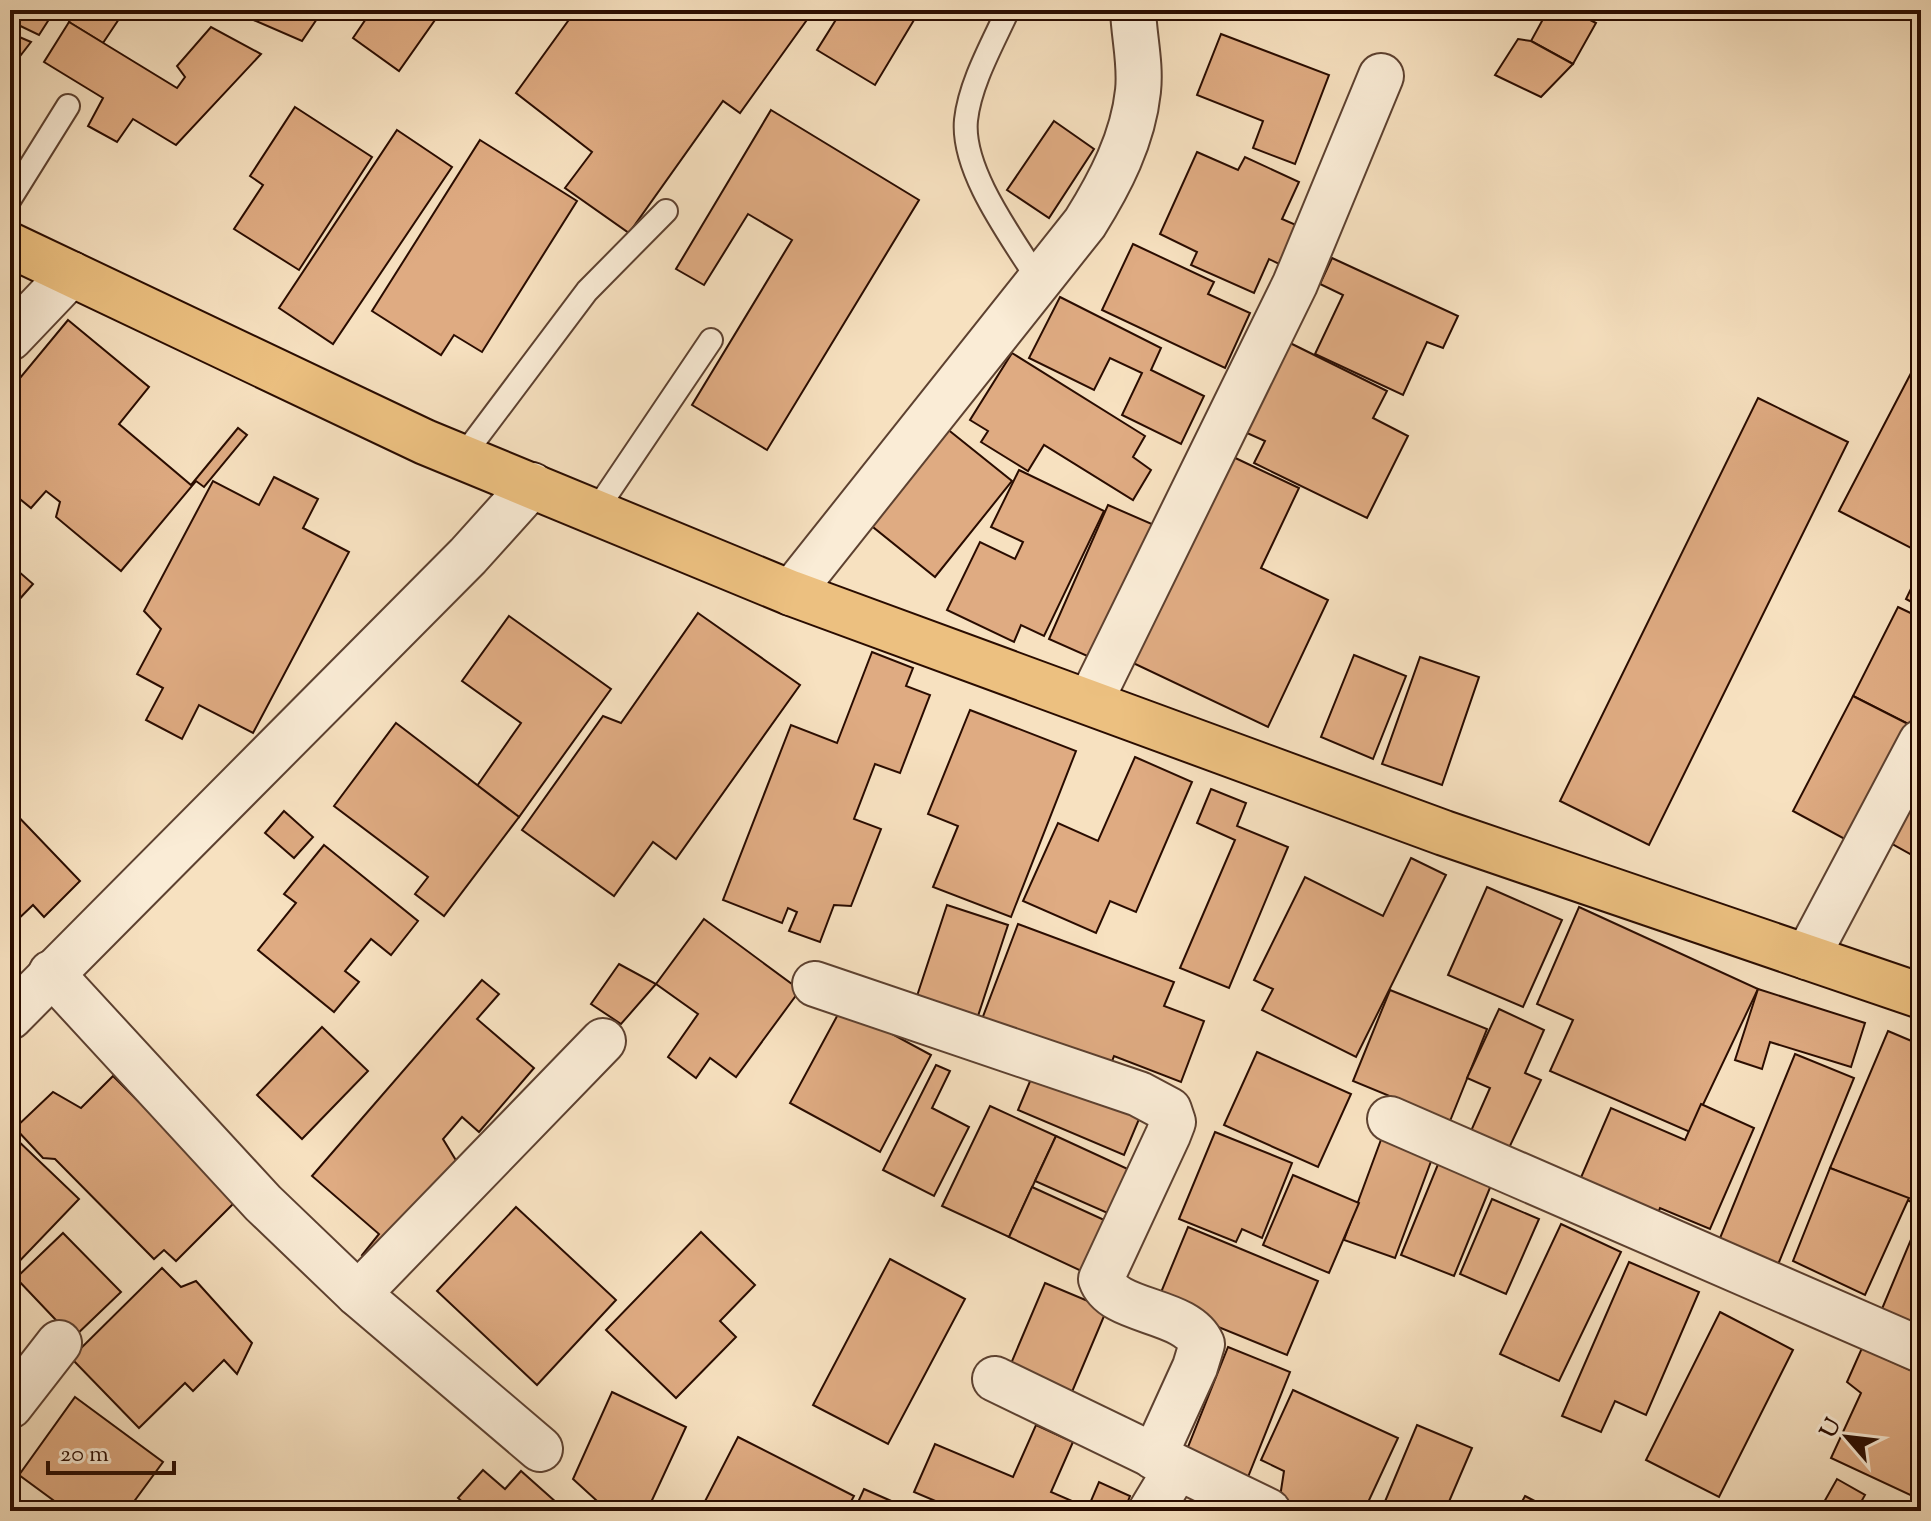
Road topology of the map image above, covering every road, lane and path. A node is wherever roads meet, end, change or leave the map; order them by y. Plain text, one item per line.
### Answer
1 (1008, 10) edge
2 (1133, 10) edge
3 (1381, 76) dead end
4 (68, 106) dead end
5 (10, 199) edge
6 (666, 211) dead end
7 (10, 245) edge
8 (71, 274) junction
9 (1039, 281) junction
10 (10, 338) edge
11 (711, 340) dead end
12 (463, 456) junction
13 (532, 485) junction
14 (595, 512) junction
15 (791, 593) junction
16 (1090, 702) junction
17 (1921, 742) edge
18 (1807, 957) junction
19 (51, 973) junction
20 (815, 984) dead end
21 (1921, 996) edge
22 (10, 1017) edge
23 (603, 1041) dead end
24 (1390, 1119) dead end
25 (358, 1294) junction
26 (59, 1343) dead end
27 (1921, 1350) edge
28 (995, 1379) dead end
29 (10, 1406) edge
30 (540, 1449) dead end
31 (1166, 1462) junction
32 (1151, 1511) edge
33 (1268, 1511) edge

1 - 9 lane
2 - 9 street
3 - 16 street
4 - 5 lane
6 - 12 lane
7 - 8 highway
8 - 10 street
8 - 12 highway
9 - 15 street
11 - 14 lane
12 - 13 highway
13 - 14 highway
13 - 19 street
14 - 15 highway
15 - 16 highway
16 - 18 highway
17 - 18 street
18 - 21 highway
19 - 22 street
19 - 25 street
20 - 31 street
23 - 25 street
24 - 27 street
25 - 30 street
26 - 29 street
28 - 31 street
31 - 32 street
31 - 33 street

